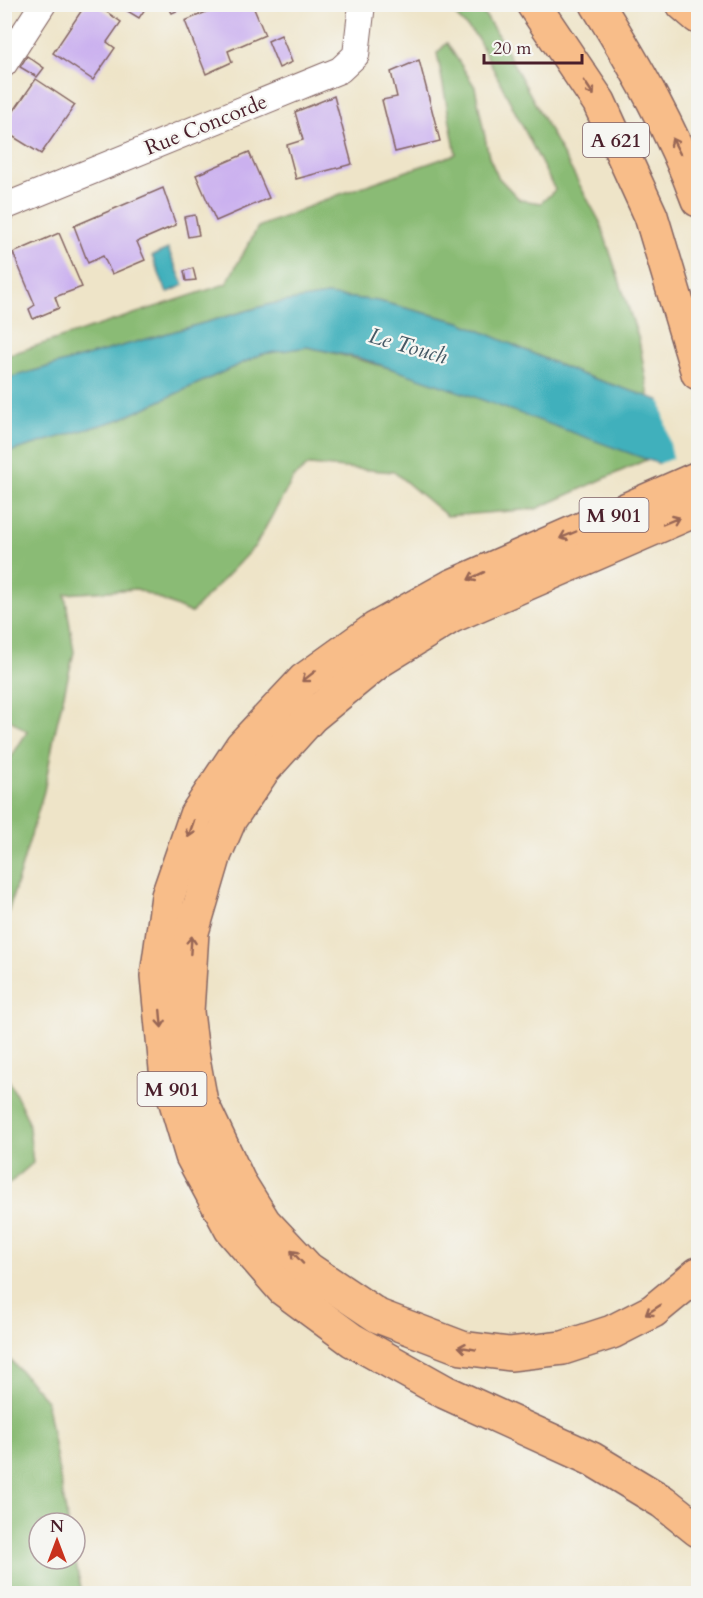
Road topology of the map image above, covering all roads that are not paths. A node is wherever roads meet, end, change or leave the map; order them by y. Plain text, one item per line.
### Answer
1 (43, 4) edge
2 (362, 4) edge
3 (533, 4) edge
4 (597, 4) edge
5 (683, 4) edge
6 (699, 17) edge
7 (4, 64) edge
8 (699, 200) edge
9 (4, 207) edge
10 (699, 373) edge
11 (699, 478) edge
12 (699, 509) edge
13 (535, 564) junction
14 (699, 1274) edge
15 (699, 1530) edge

1 - 7 street
2 - 9 street, Rue Concorde
3 -> 10 highway, A 621
8 -> 4 highway
5 - 6 highway
11 -> 13 highway, M 901
13 -> 12 highway
14 -> 13 highway
13 -> 15 highway, M 901

